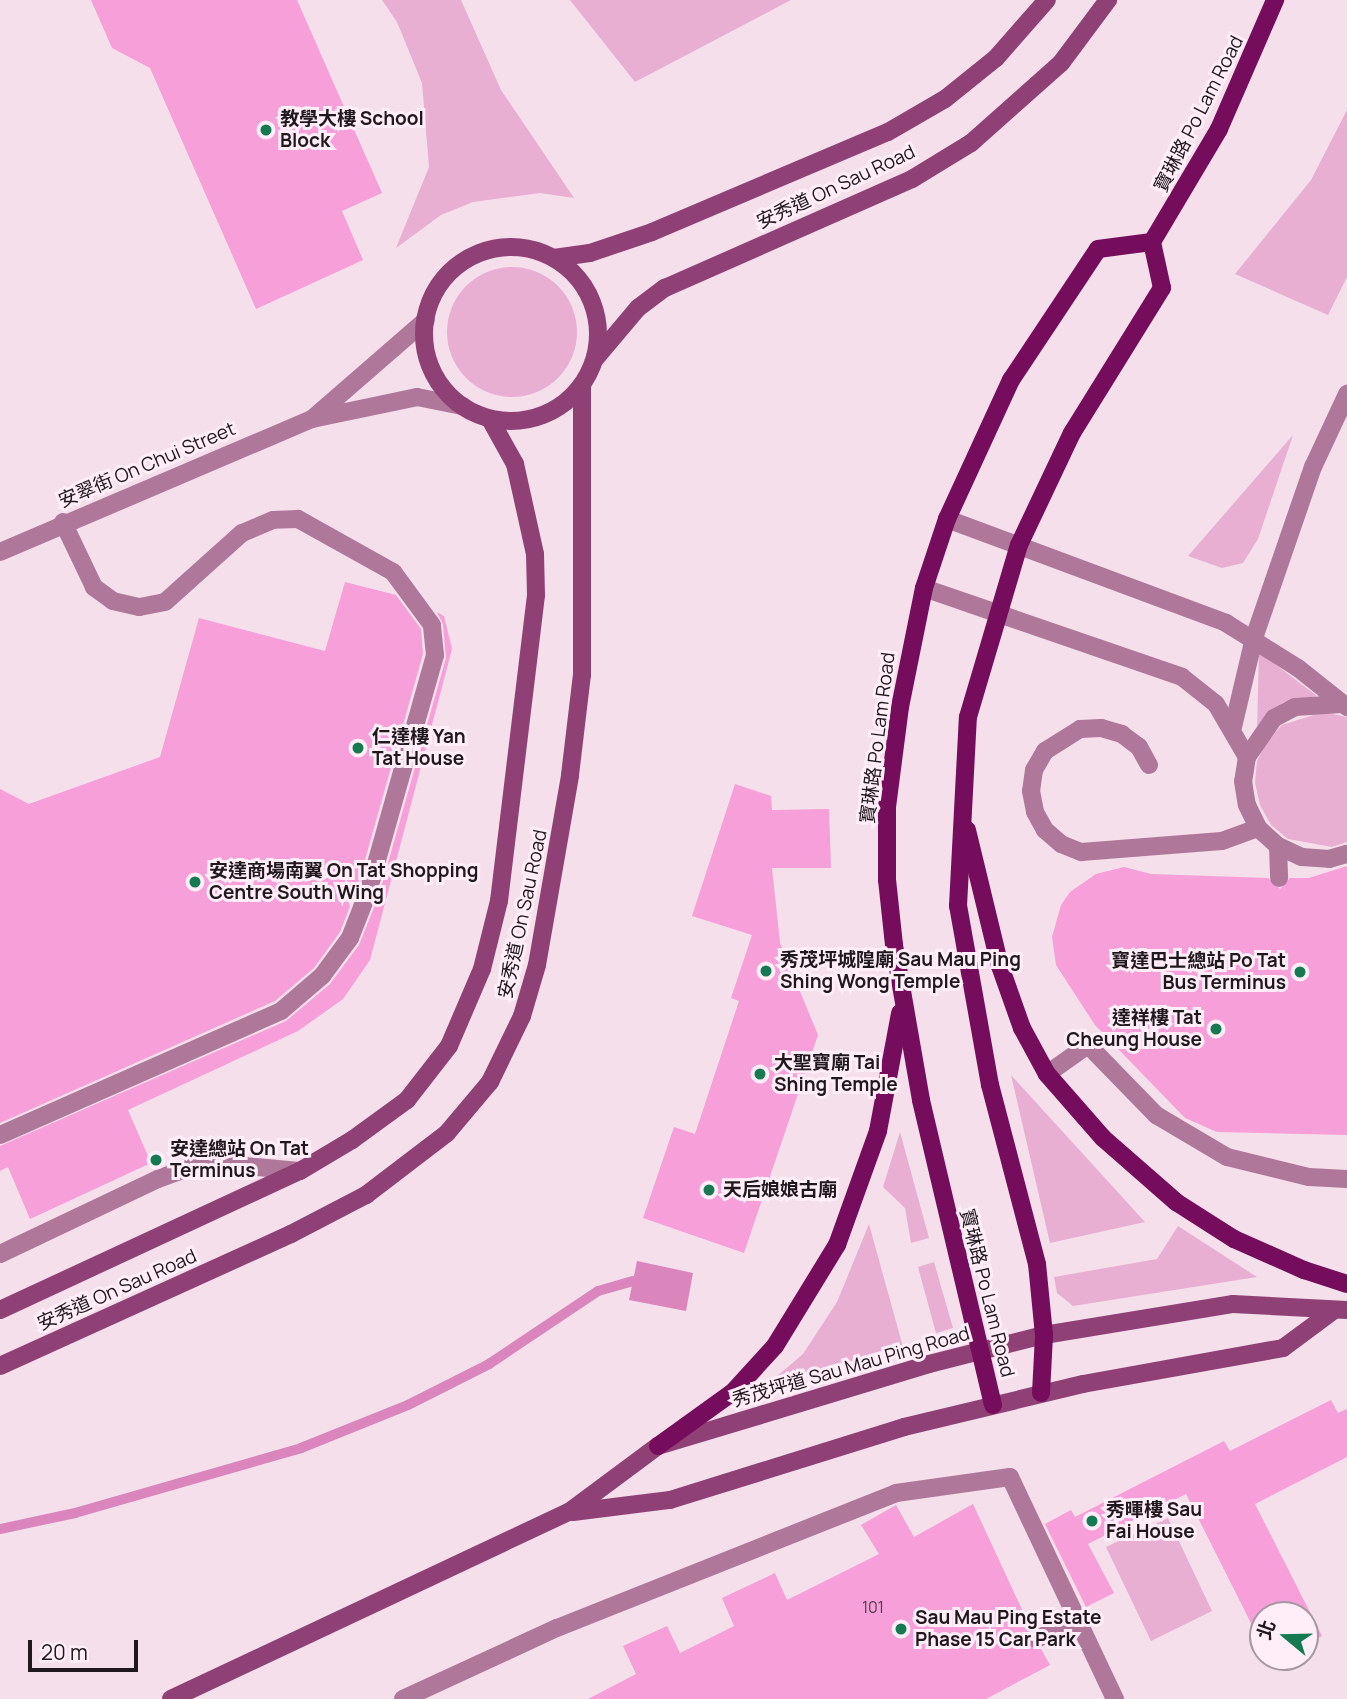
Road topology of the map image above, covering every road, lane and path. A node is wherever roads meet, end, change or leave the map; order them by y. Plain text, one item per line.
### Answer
1 (1047, 0) edge
2 (1108, 0) edge
3 (1275, 0) edge
4 (1152, 242) junction
5 (554, 258) junction
6 (426, 320) junction
7 (595, 359) junction
8 (582, 385) junction
9 (1347, 394) edge
10 (463, 407) junction
11 (312, 419) junction
12 (490, 419) junction
13 (947, 519) junction
14 (63, 523) junction
15 (1019, 545) junction
16 (0, 552) edge
17 (924, 588) junction
18 (997, 612) junction
19 (1254, 638) junction
20 (1344, 705) edge
21 (1233, 727) junction
22 (1247, 757) junction
23 (1149, 765) dead end
24 (962, 810) junction
25 (1258, 828) junction
26 (1278, 846) junction
27 (1347, 854) edge
28 (1279, 878) dead end
29 (902, 1000) junction
30 (1046, 1074) junction
31 (0, 1135) edge
32 (300, 1171) junction
33 (1347, 1179) edge
34 (0, 1254) edge
35 (1347, 1284) edge
36 (0, 1310) edge
37 (1340, 1311) edge
38 (1044, 1335) junction
39 (979, 1350) junction
40 (0, 1366) edge
41 (1041, 1393) junction
42 (993, 1405) junction
43 (658, 1446) junction
44 (569, 1512) junction
45 (1078, 1620) junction
46 (1036, 1639) dead end
47 (170, 1699) edge
48 (403, 1699) edge
49 (1115, 1699) edge

1 - 5 main road, 安秀道 On Sau Road
2 - 7 main road, 安秀道 On Sau Road
3 - 4 main road, 寶琳路 Po Lam Road
4 - 13 main road, 寶琳路 Po Lam Road
4 - 15 main road, 寶琳路 Po Lam Road
5 - 6 main road
5 - 7 main road
6 - 10 main road
6 - 11 street, 安翠街 On Chui Street
7 - 8 main road
8 - 12 main road
8 - 40 main road, 安秀道 On Sau Road
9 - 19 street
10 - 11 street, 安翠街 On Chui Street
10 - 12 main road
11 - 14 street, 安翠街 On Chui Street
12 - 32 main road, 安秀道 On Sau Road
13 - 15 street
13 - 17 main road, 寶琳路 Po Lam Road
14 - 16 street, 安翠街 On Chui Street
14 - 31 street
15 - 18 main road, 寶琳路 Po Lam Road
15 - 19 street
17 - 18 street
17 - 29 main road, 寶琳路 Po Lam Road
18 - 21 street
18 - 24 main road, 寶琳路 Po Lam Road
19 - 20 street
19 - 21 street
20 - 22 street
21 - 22 street
22 - 25 street
23 - 25 street
24 - 30 main road
24 - 38 main road, 寶琳路 Po Lam Road
25 - 26 street
26 - 27 street
26 - 28 street
29 - 39 main road, 寶琳路 Po Lam Road
29 - 43 main road
30 - 33 street
30 - 35 main road
32 - 34 street
32 - 36 main road, 安秀道 On Sau Road
37 - 38 main road, 秀茂坪道 Sau Mau Ping Road
37 - 41 main road, 秀茂坪道 Sau Mau Ping Road
38 - 39 main road, 秀茂坪道 Sau Mau Ping Road
38 - 41 main road, 寶琳路 Po Lam Road
39 - 42 main road, 寶琳路 Po Lam Road
39 - 43 main road, 秀茂坪道 Sau Mau Ping Road
41 - 42 main road, 秀茂坪道 Sau Mau Ping Road
42 - 44 main road, 秀茂坪道 Sau Mau Ping Road
43 - 44 main road, 秀茂坪道 Sau Mau Ping Road
44 - 47 main road, 秀茂坪道 Sau Mau Ping Road
45 - 46 street
45 - 48 street
45 - 49 street

